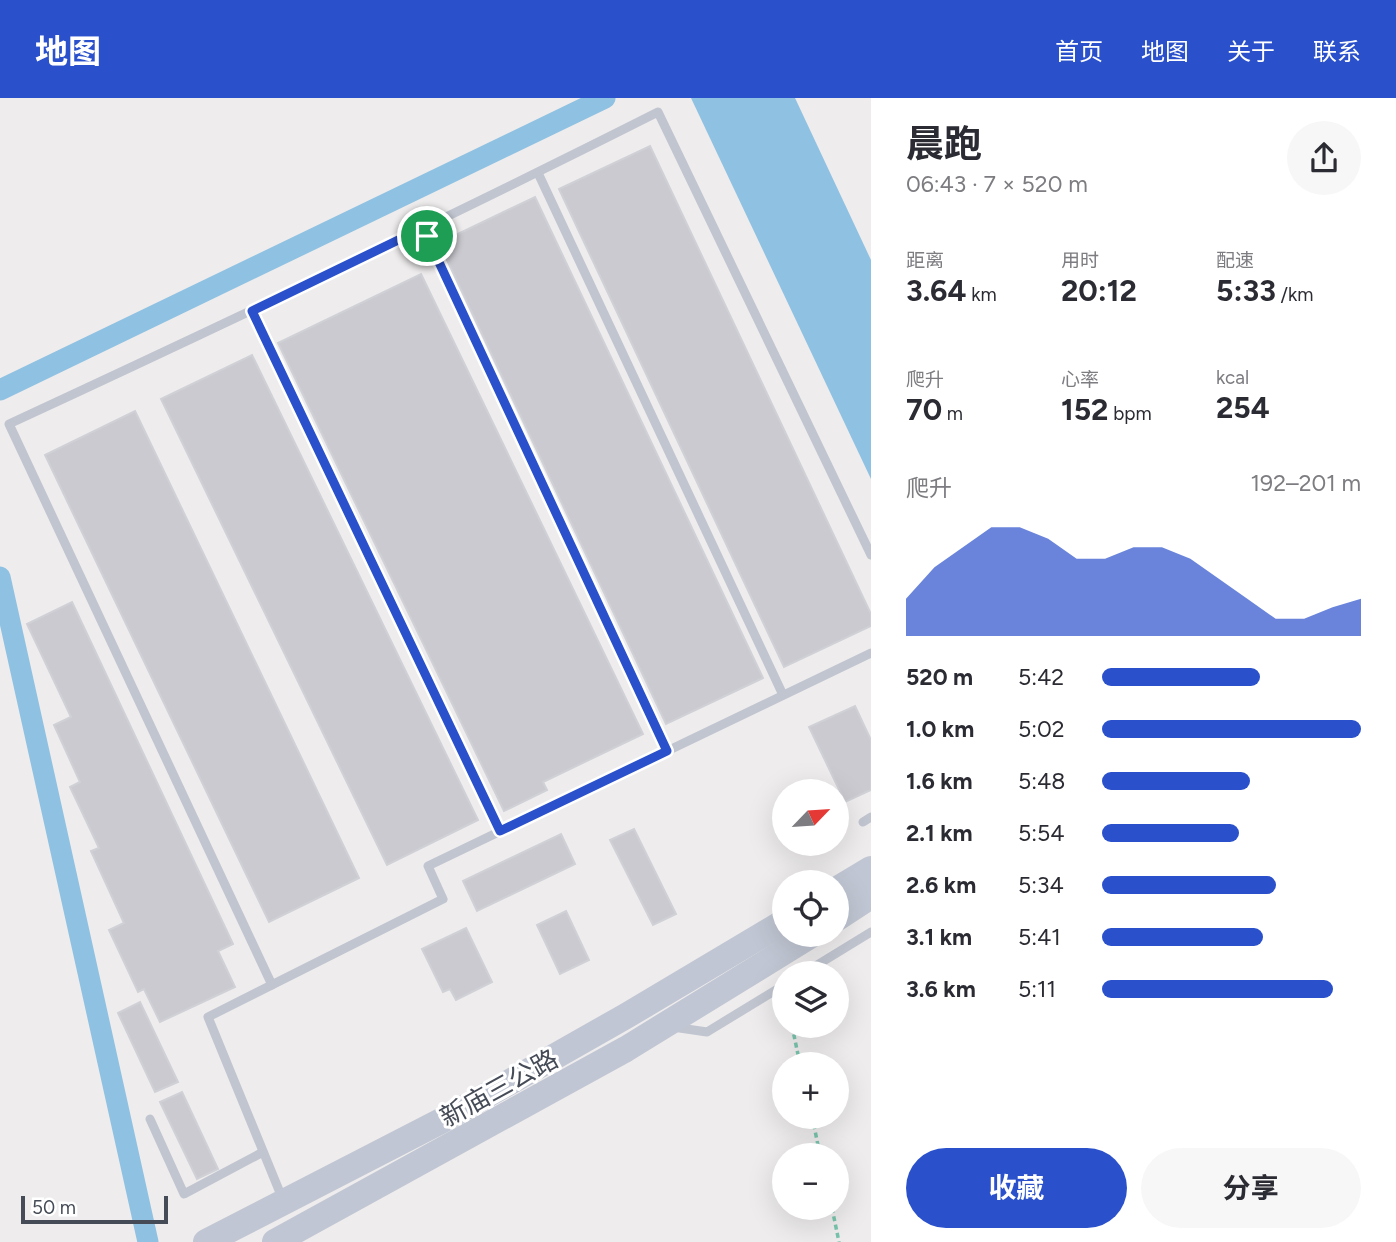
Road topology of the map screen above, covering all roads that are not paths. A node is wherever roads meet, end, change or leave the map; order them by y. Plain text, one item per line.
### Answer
1 (538, 173) junction
2 (423, 228) junction
3 (252, 311) junction
4 (871, 555) edge
5 (871, 653) edge
6 (783, 695) junction
7 (667, 751) junction
8 (500, 831) junction
9 (871, 869) edge
10 (849, 882) edge
11 (871, 896) edge
12 (849, 910) edge
13 (772, 929) edge
14 (871, 932) edge
15 (792, 947) edge
16 (824, 961) edge
17 (272, 985) junction
18 (772, 992) edge
19 (665, 1025) junction
20 (150, 1119) dead end
21 (263, 1152) junction
22 (284, 1202) junction
23 (206, 1242) edge
24 (275, 1242) edge

1 - 2 lane
1 - 4 lane
1 - 6 lane
2 - 3 lane
2 - 7 lane
3 - 8 lane
3 - 17 lane
5 - 6 lane
6 - 7 lane
7 - 8 lane
8 - 17 lane
9 - 10 main road
11 - 12 main road
13 - 22 main road, 新庙三公路
14 - 16 lane
15 - 19 main road, 新庙三公路
17 - 21 lane
18 - 19 lane
19 - 24 main road, 新庙三公路
20 - 21 lane
21 - 22 lane
22 - 23 main road, 新庙三公路

